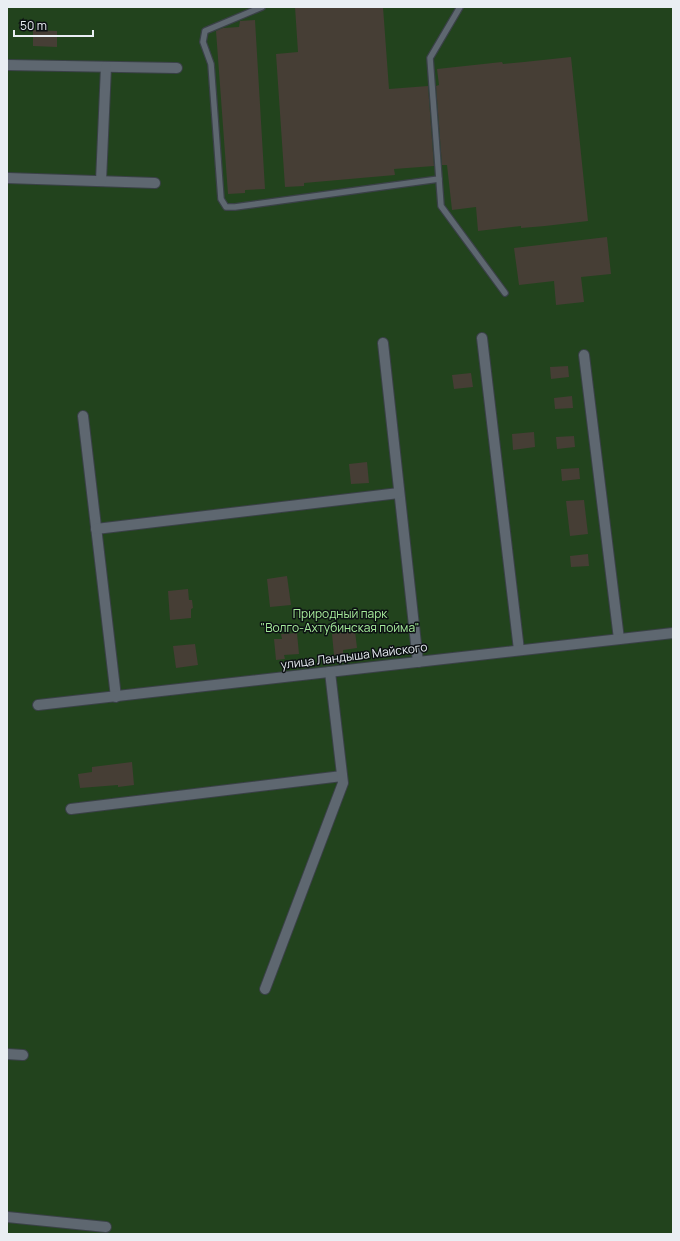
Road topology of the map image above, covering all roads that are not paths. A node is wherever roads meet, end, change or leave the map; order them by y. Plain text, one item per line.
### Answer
1 (262, 7) edge
2 (460, 7) edge
3 (7, 65) edge
4 (106, 67) junction
5 (177, 68) dead end
6 (7, 178) edge
7 (439, 179) junction
8 (101, 181) junction
9 (155, 183) dead end
10 (505, 293) dead end
11 (482, 338) dead end
12 (383, 343) dead end
13 (584, 356) dead end
14 (83, 416) dead end
15 (399, 493) junction
16 (96, 529) junction
17 (673, 633) edge
18 (619, 639) junction
19 (519, 650) junction
20 (418, 662) junction
21 (330, 672) junction
22 (116, 696) junction
23 (38, 705) dead end
24 (342, 776) junction
25 (71, 809) dead end
26 (265, 989) dead end
27 (7, 1054) edge
28 (23, 1055) dead end
29 (7, 1217) edge
30 (106, 1227) dead end

1 - 7 lane
2 - 7 lane
3 - 4 street
4 - 5 street
4 - 8 street
6 - 8 street
7 - 10 lane
8 - 9 street
11 - 19 street
12 - 15 street
13 - 18 street
14 - 16 street
15 - 16 street
15 - 20 street
16 - 22 street
17 - 18 street, улица Ландыша Майского
18 - 19 street, улица Ландыша Майского
19 - 20 street, улица Ландыша Майского
20 - 21 street, улица Ландыша Майского
21 - 22 street, улица Ландыша Майского
21 - 24 street
22 - 23 street, улица Ландыша Майского
24 - 25 street
24 - 26 street
27 - 28 street
29 - 30 street

